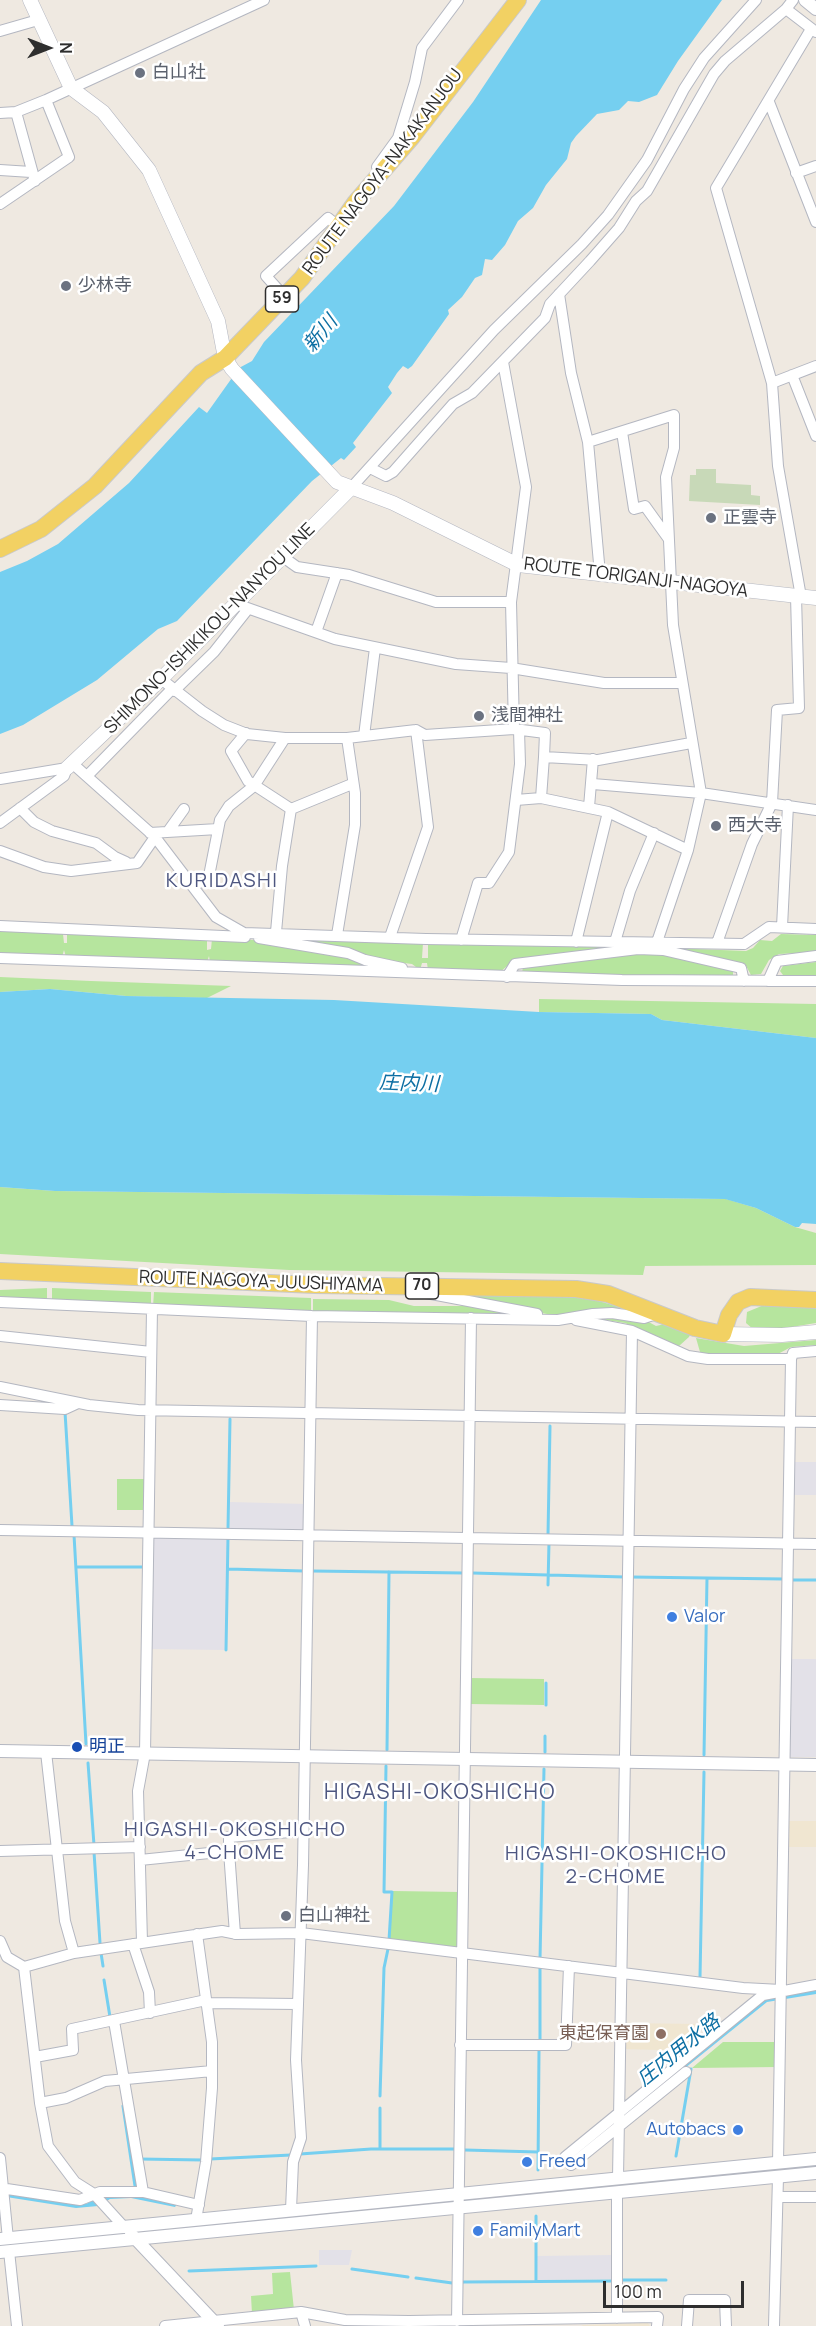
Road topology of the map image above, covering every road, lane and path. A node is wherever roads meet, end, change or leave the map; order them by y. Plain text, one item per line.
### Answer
1 (30, 0) edge
2 (264, 0) edge
3 (458, 0) edge
4 (518, 0) edge
5 (756, 0) edge
6 (793, 0) edge
7 (805, 0) edge
8 (786, 9) junction
9 (816, 9) edge
10 (38, 20) junction
11 (0, 31) edge
12 (814, 31) edge
13 (71, 88) junction
14 (46, 100) junction
15 (768, 102) junction
16 (16, 112) junction
17 (0, 113) edge
18 (816, 166) edge
19 (0, 170) edge
20 (796, 173) junction
21 (33, 177) junction
22 (375, 181) junction
23 (0, 204) edge
24 (816, 222) edge
25 (338, 226) junction
26 (559, 294) junction
27 (284, 296) junction
28 (503, 362) junction
29 (229, 364) junction
30 (816, 366) edge
31 (792, 375) junction
32 (772, 382) junction
33 (622, 432) junction
34 (816, 436) edge
35 (588, 441) junction
36 (370, 468) junction
37 (351, 488) junction
38 (668, 538) junction
39 (0, 549) edge
40 (283, 557) junction
41 (518, 565) junction
42 (337, 573) junction
43 (600, 574) junction
44 (670, 583) junction
45 (799, 597) junction
46 (816, 598) edge
47 (511, 602) junction
48 (242, 607) junction
49 (316, 632) junction
50 (375, 648) junction
51 (511, 668) junction
52 (161, 679) junction
53 (682, 683) junction
54 (173, 690) junction
55 (517, 729) junction
56 (416, 730) junction
57 (246, 733) junction
58 (364, 736) junction
59 (285, 738) junction
60 (347, 738) junction
61 (692, 743) junction
62 (544, 757) junction
63 (593, 759) junction
64 (70, 766) junction
65 (88, 775) junction
66 (0, 779) edge
67 (352, 784) junction
68 (592, 784) junction
69 (254, 786) junction
70 (700, 793) junction
71 (541, 798) junction
72 (516, 800) junction
73 (772, 802) junction
74 (788, 805) junction
75 (589, 807) junction
76 (20, 808) junction
77 (184, 809) dead end
78 (291, 809) junction
79 (816, 810) edge
80 (608, 812) junction
81 (0, 822) edge
82 (218, 829) junction
83 (169, 830) junction
84 (654, 833) junction
85 (152, 835) junction
86 (688, 850) junction
87 (0, 851) edge
88 (133, 863) junction
89 (191, 885) junction
90 (216, 917) junction
91 (0, 926) edge
92 (783, 927) junction
93 (816, 928) edge
94 (276, 932) junction
95 (244, 933) junction
96 (210, 935) junction
97 (337, 935) junction
98 (255, 937) junction
99 (390, 937) junction
100 (461, 940) junction
101 (576, 942) junction
102 (615, 942) junction
103 (657, 942) junction
104 (717, 943) junction
105 (638, 946) junction
106 (816, 956) edge
107 (0, 958) edge
108 (409, 973) junction
109 (507, 977) junction
110 (744, 981) junction
111 (768, 981) junction
112 (816, 981) edge
113 (0, 1271) edge
114 (403, 1286) junction
115 (816, 1300) edge
116 (0, 1302) edge
117 (152, 1309) junction
118 (659, 1313) junction
119 (312, 1316) junction
120 (471, 1318) junction
121 (558, 1320) junction
122 (632, 1331) junction
123 (816, 1332) edge
124 (723, 1334) junction
125 (0, 1336) edge
126 (816, 1351) edge
127 (151, 1352) junction
128 (791, 1359) junction
129 (0, 1387) edge
130 (78, 1403) junction
131 (0, 1405) edge
132 (150, 1410) junction
133 (311, 1413) junction
134 (472, 1416) junction
135 (631, 1419) junction
136 (790, 1422) junction
137 (816, 1422) edge
138 (0, 1530) edge
139 (149, 1532) junction
140 (308, 1535) junction
141 (468, 1537) junction
142 (629, 1541) junction
143 (789, 1543) junction
144 (816, 1544) edge
145 (0, 1751) edge
146 (46, 1752) junction
147 (145, 1753) junction
148 (305, 1757) junction
149 (465, 1759) junction
150 (625, 1762) junction
151 (785, 1764) junction
152 (816, 1765) edge
153 (303, 1831) junction
154 (140, 1847) junction
155 (0, 1851) edge
156 (57, 1851) junction
157 (229, 1851) junction
158 (140, 1860) junction
159 (301, 1933) junction
160 (197, 1934) junction
161 (235, 1934) junction
162 (0, 1941) edge
163 (137, 1943) junction
164 (74, 1953) junction
165 (461, 1954) junction
166 (3, 1957) edge
167 (569, 1966) junction
168 (24, 1967) junction
169 (621, 1972) junction
170 (816, 1985) edge
171 (781, 1996) junction
172 (206, 2001) junction
173 (298, 2004) junction
174 (150, 2013) junction
175 (114, 2021) junction
176 (460, 2045) junction
177 (35, 2057) junction
178 (212, 2071) junction
179 (686, 2072) dead end
180 (123, 2079) junction
181 (40, 2103) junction
182 (619, 2119) junction
183 (0, 2158) edge
184 (816, 2159) edge
185 (778, 2163) junction
186 (816, 2173) edge
187 (778, 2177) junction
188 (618, 2178) junction
189 (4, 2191) edge
190 (143, 2192) junction
191 (618, 2192) junction
192 (778, 2197) junction
193 (816, 2197) edge
194 (98, 2198) junction
195 (458, 2200) junction
196 (199, 2205) junction
197 (291, 2210) junction
198 (196, 2220) junction
199 (124, 2227) junction
200 (135, 2238) junction
201 (4, 2245) edge
202 (301, 2312) junction
203 (617, 2318) junction
204 (457, 2321) junction
205 (575, 2322) edge
206 (216, 2324) edge
207 (180, 2325) edge
208 (17, 2326) edge
209 (165, 2326) edge
210 (305, 2326) edge
211 (657, 2326) edge
212 (687, 2326) edge
213 (726, 2326) edge
214 (774, 2326) edge

1 - 10 main road
2 - 13 street
3 - 22 street
4 - 22 main road, ROUTE NAGOYA-NAKAKANJOU / 59
5 - 36 street
6 - 8 street
7 - 9 street
8 - 12 street
8 - 26 street
10 - 11 street
10 - 13 main road
12 - 15 street
13 - 14 street
13 - 29 main road
14 - 16 street
14 - 21 street
15 - 20 street
15 - 32 street
16 - 17 street
16 - 21 street
18 - 20 street
19 - 21 street
20 - 24 street
21 - 23 street
22 - 25 main road, ROUTE NAGOYA-NAKAKANJOU / 59
25 - 27 main road, ROUTE NAGOYA-NAKAKANJOU / 59
25 - 27 street
26 - 28 street
26 - 35 street
27 - 29 main road, ROUTE NAGOYA-NAKAKANJOU / 59
28 - 36 street
28 - 41 street
29 - 37 main road, ROUTE TORIGANJI-NAGOYA
29 - 39 main road, ROUTE NAGOYA-NAKAKANJOU / 59
30 - 31 street
31 - 32 street
31 - 34 street
32 - 45 street
33 - 35 street
33 - 38 street
33 - 38 street
35 - 43 street
36 - 37 street
37 - 40 main road, SHIMONO-ISHIKIKOU-NANYOU LINE
37 - 41 main road, ROUTE TORIGANJI-NAGOYA
38 - 44 street
40 - 42 street
40 - 48 main road, SHIMONO-ISHIKIKOU-NANYOU LINE
41 - 43 main road, ROUTE TORIGANJI-NAGOYA
41 - 47 street
42 - 47 street
42 - 49 street
43 - 44 main road, ROUTE TORIGANJI-NAGOYA
44 - 45 main road, ROUTE TORIGANJI-NAGOYA
44 - 53 street
45 - 46 main road, ROUTE TORIGANJI-NAGOYA
45 - 73 street
47 - 51 street
48 - 49 street
48 - 52 main road, SHIMONO-ISHIKIKOU-NANYOU LINE
48 - 54 street
49 - 50 street
50 - 51 street
50 - 58 street
51 - 53 street
51 - 55 street
52 - 54 street
52 - 64 main road, SHIMONO-ISHIKIKOU-NANYOU LINE
53 - 61 street
54 - 57 street
54 - 65 street
55 - 56 street
55 - 62 street
55 - 72 street
56 - 58 street
56 - 99 street
57 - 59 street
57 - 69 street
58 - 60 street
59 - 60 street
59 - 69 street
60 - 67 street
61 - 63 street
61 - 70 street
62 - 63 street
62 - 71 street
63 - 68 street
64 - 65 street
64 - 66 street
64 - 76 street
65 - 85 street
67 - 78 street
67 - 97 street
68 - 70 street
68 - 75 street
69 - 78 street
69 - 82 street
70 - 73 street
70 - 86 street
71 - 72 street
71 - 75 street
72 - 100 street
73 - 74 street
73 - 104 street
74 - 79 street
74 - 92 street
75 - 80 street
76 - 81 street
76 - 88 street
77 - 83 street
78 - 94 street
80 - 84 street
80 - 101 street
82 - 83 street
82 - 89 street
83 - 85 street
84 - 86 street
84 - 102 street
85 - 88 street
85 - 89 street
86 - 103 street
87 - 88 street
89 - 90 street
90 - 95 street
90 - 96 street
91 - 96 street
92 - 93 street
92 - 104 street
94 - 95 street
94 - 97 street
95 - 98 street
96 - 98 street
97 - 99 street
98 - 108 street
99 - 100 street
100 - 101 street
101 - 102 street
102 - 105 street
103 - 104 street
103 - 105 street
105 - 109 street
105 - 110 street
106 - 111 street
107 - 108 street
108 - 109 street
109 - 110 street
110 - 111 street
111 - 112 street
113 - 114 main road, ROUTE NAGOYA-JUUSHIYAMA / 70
114 - 118 main road, ROUTE NAGOYA-JUUSHIYAMA / 70
114 - 121 street
115 - 124 main road
116 - 117 street
117 - 119 street
117 - 127 street
118 - 121 street
118 - 124 main road, ROUTE NAGOYA-JUUSHIYAMA / 70
119 - 120 street
119 - 133 street
120 - 121 street
120 - 134 street
121 - 122 street
122 - 128 street
122 - 135 street
123 - 124 main road
125 - 127 street
126 - 128 street
127 - 132 street
128 - 136 street
129 - 130 street
130 - 131 street
130 - 132 street
132 - 133 street
132 - 139 street
133 - 134 street
133 - 140 street
134 - 135 street
134 - 141 street
135 - 136 street
135 - 142 street
136 - 137 street
136 - 143 street
138 - 139 street
139 - 140 street
139 - 147 street
140 - 141 street
140 - 148 street
141 - 142 street
141 - 149 street
142 - 143 street
142 - 150 street
143 - 144 street
143 - 151 street
145 - 146 street
146 - 147 street
146 - 156 street
147 - 148 street
147 - 154 street
148 - 149 street
148 - 153 street
149 - 150 street
149 - 165 street
150 - 151 street
150 - 169 street
151 - 152 street
151 - 171 street
153 - 157 street
153 - 159 street
154 - 156 street
154 - 158 street
155 - 156 street
156 - 164 street
157 - 158 street
157 - 161 street
158 - 163 street
159 - 161 street
159 - 165 street
159 - 173 street
160 - 161 street
160 - 163 street
160 - 172 street
162 - 166 street
163 - 164 street
163 - 174 street
164 - 168 street
165 - 167 street
165 - 176 street
166 - 168 street
167 - 169 street
167 - 176 street
168 - 177 street
169 - 171 street
169 - 182 street
170 - 171 street
171 - 182 street
171 - 185 street
172 - 173 street
172 - 174 street
172 - 178 street
173 - 197 street
174 - 175 street
175 - 177 street
175 - 180 street
176 - 195 street
177 - 181 street
178 - 180 street
178 - 196 street
179 - 182 street
180 - 181 street
180 - 190 street
181 - 194 street
182 - 182 street
182 - 188 street
183 - 189 street
184 - 185 street
185 - 188 street
186 - 187 street
187 - 191 street
187 - 192 street
188 - 195 street
189 - 194 street
189 - 201 street
190 - 194 street
190 - 196 street
191 - 195 street
191 - 203 street
192 - 193 street
192 - 214 street
194 - 199 street
195 - 197 street
195 - 200 street
195 - 204 street
196 - 198 street
197 - 198 street
198 - 199 street
199 - 200 street
199 - 201 street
200 - 201 street
200 - 206 street
201 - 208 street
202 - 204 street
202 - 206 street
202 - 210 street
203 - 205 street
203 - 211 street
204 - 205 street
206 - 207 street
207 - 209 street
212 - 213 street

